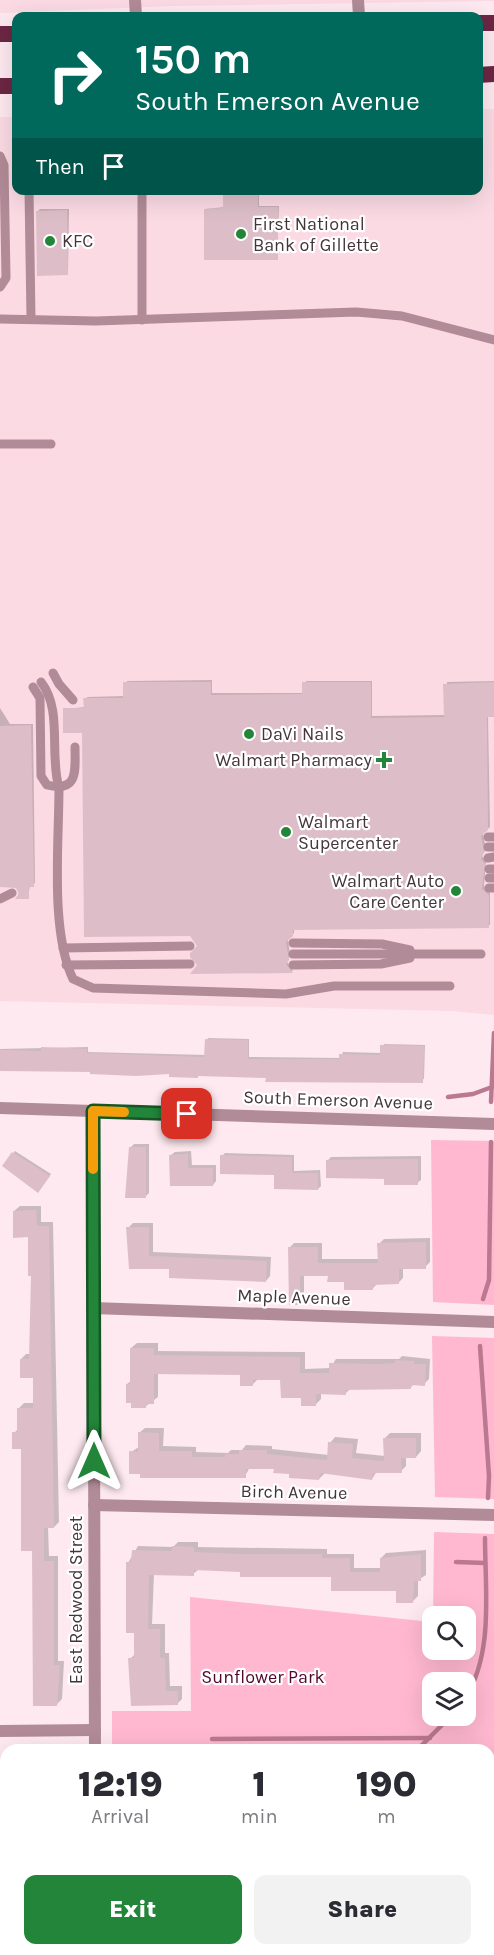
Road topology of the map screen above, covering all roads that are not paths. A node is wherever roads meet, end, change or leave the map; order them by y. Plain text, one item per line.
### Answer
1 (0, 156) edge
2 (29, 195) edge
3 (142, 195) edge
4 (0, 287) edge
5 (31, 318) junction
6 (0, 319) edge
7 (142, 320) junction
8 (494, 340) edge
9 (0, 444) edge
10 (51, 444) dead end
11 (53, 673) dead end
12 (37, 685) dead end
13 (73, 700) dead end
14 (75, 747) dead end
15 (59, 788) junction
16 (12, 893) dead end
17 (0, 900) edge
18 (293, 943) dead end
19 (190, 946) dead end
20 (63, 948) junction
21 (293, 954) dead end
22 (430, 954) junction
23 (481, 954) dead end
24 (190, 964) dead end
25 (66, 965) junction
26 (293, 965) dead end
27 (450, 986) dead end
28 (0, 1108) edge
29 (93, 1111) junction
30 (494, 1124) edge
31 (93, 1308) junction
32 (494, 1322) edge
33 (94, 1505) junction
34 (494, 1515) edge
35 (95, 1730) junction
36 (0, 1731) edge
37 (95, 1744) edge

1 - 4 lane
2 - 5 lane
3 - 7 lane
5 - 6 lane
5 - 7 lane
7 - 8 lane
9 - 10 lane
11 - 13 lane
12 - 15 lane
14 - 15 lane
15 - 20 lane
16 - 17 lane
18 - 22 lane
19 - 20 lane
20 - 25 lane
21 - 22 lane
22 - 23 lane
22 - 26 lane
24 - 25 lane
25 - 27 lane
28 - 29 street, South Emerson Avenue
29 - 30 street, South Emerson Avenue
29 - 31 street, East Redwood Street
31 - 32 street, Maple Avenue
31 - 33 street, East Redwood Street
33 - 34 street, Birch Avenue
33 - 35 street, East Redwood Street
35 - 36 street
35 - 37 street, East Redwood Street

